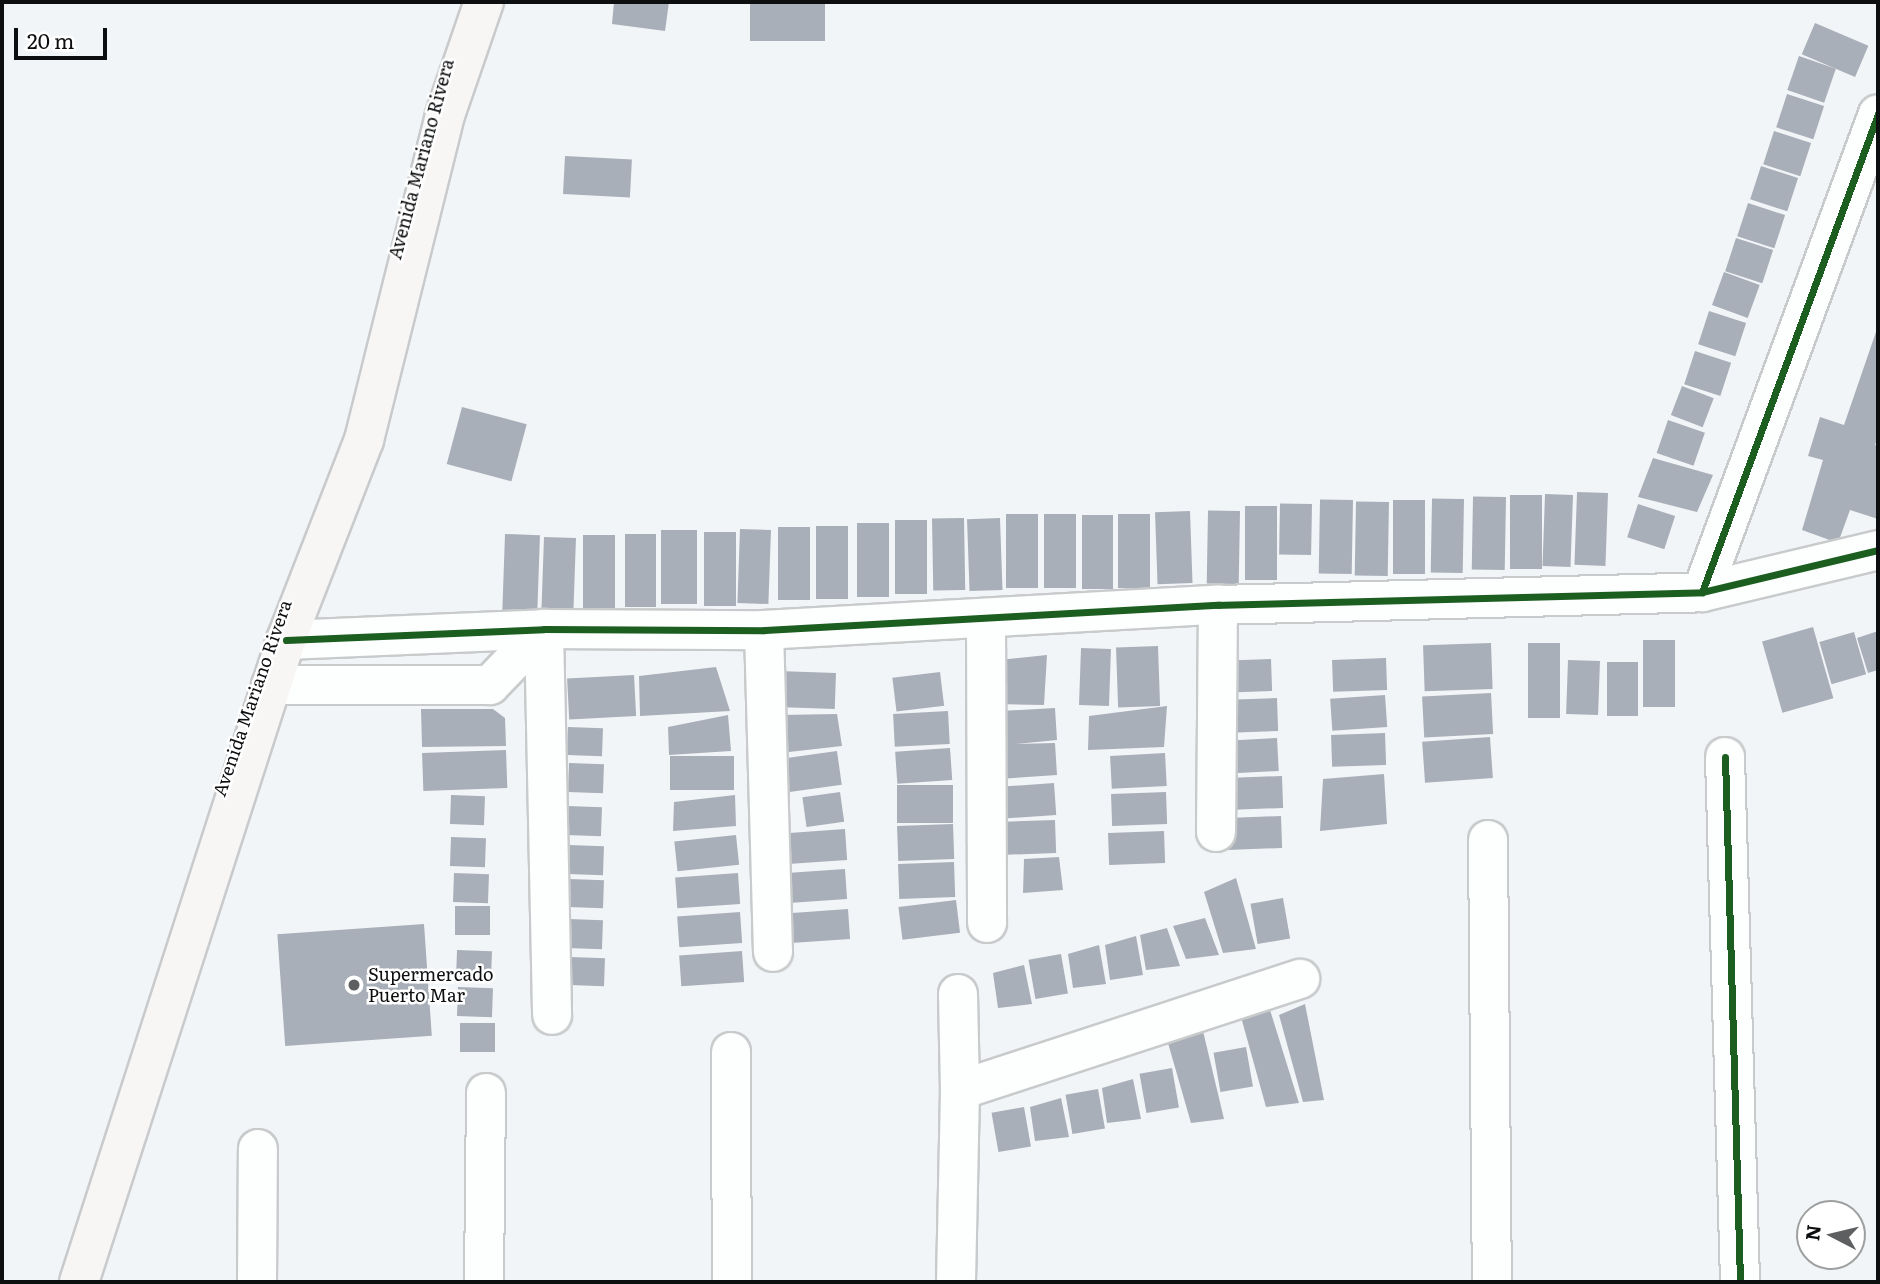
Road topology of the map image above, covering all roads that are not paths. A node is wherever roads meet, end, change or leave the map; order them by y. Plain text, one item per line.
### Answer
1 (484, 2) edge
2 (1878, 114) edge
3 (1878, 550) edge
4 (1702, 592) junction
5 (1218, 605) junction
6 (986, 619) junction
7 (544, 629) junction
8 (764, 630) junction
9 (344, 638) junction
10 (286, 640) junction
11 (271, 685) junction
12 (343, 685) junction
13 (1725, 757) dead end
14 (1216, 832) dead end
15 (1488, 840) dead end
16 (987, 923) dead end
17 (773, 952) dead end
18 (1300, 979) dead end
19 (958, 994) dead end
20 (552, 1014) dead end
21 (731, 1052) dead end
22 (960, 1090) junction
23 (486, 1093) dead end
24 (258, 1149) dead end
25 (79, 1282) edge
26 (257, 1282) edge
27 (484, 1282) edge
28 (732, 1282) edge
29 (956, 1282) edge
30 (1492, 1282) edge
31 (1740, 1282) edge

1 - 10 main road, Avenida Mariano Rivera
2 - 4 street
3 - 4 street
4 - 5 street
5 - 6 street
5 - 14 street
6 - 8 street
6 - 16 street
7 - 8 street
7 - 9 street
7 - 12 street
7 - 20 street
8 - 17 street
9 - 10 street
9 - 12 street
10 - 11 main road, Avenida Mariano Rivera
11 - 12 street
11 - 25 main road, Avenida Mariano Rivera
13 - 31 street
15 - 30 street
18 - 22 street
19 - 22 street
21 - 28 street
22 - 29 street
23 - 27 street
24 - 26 street

